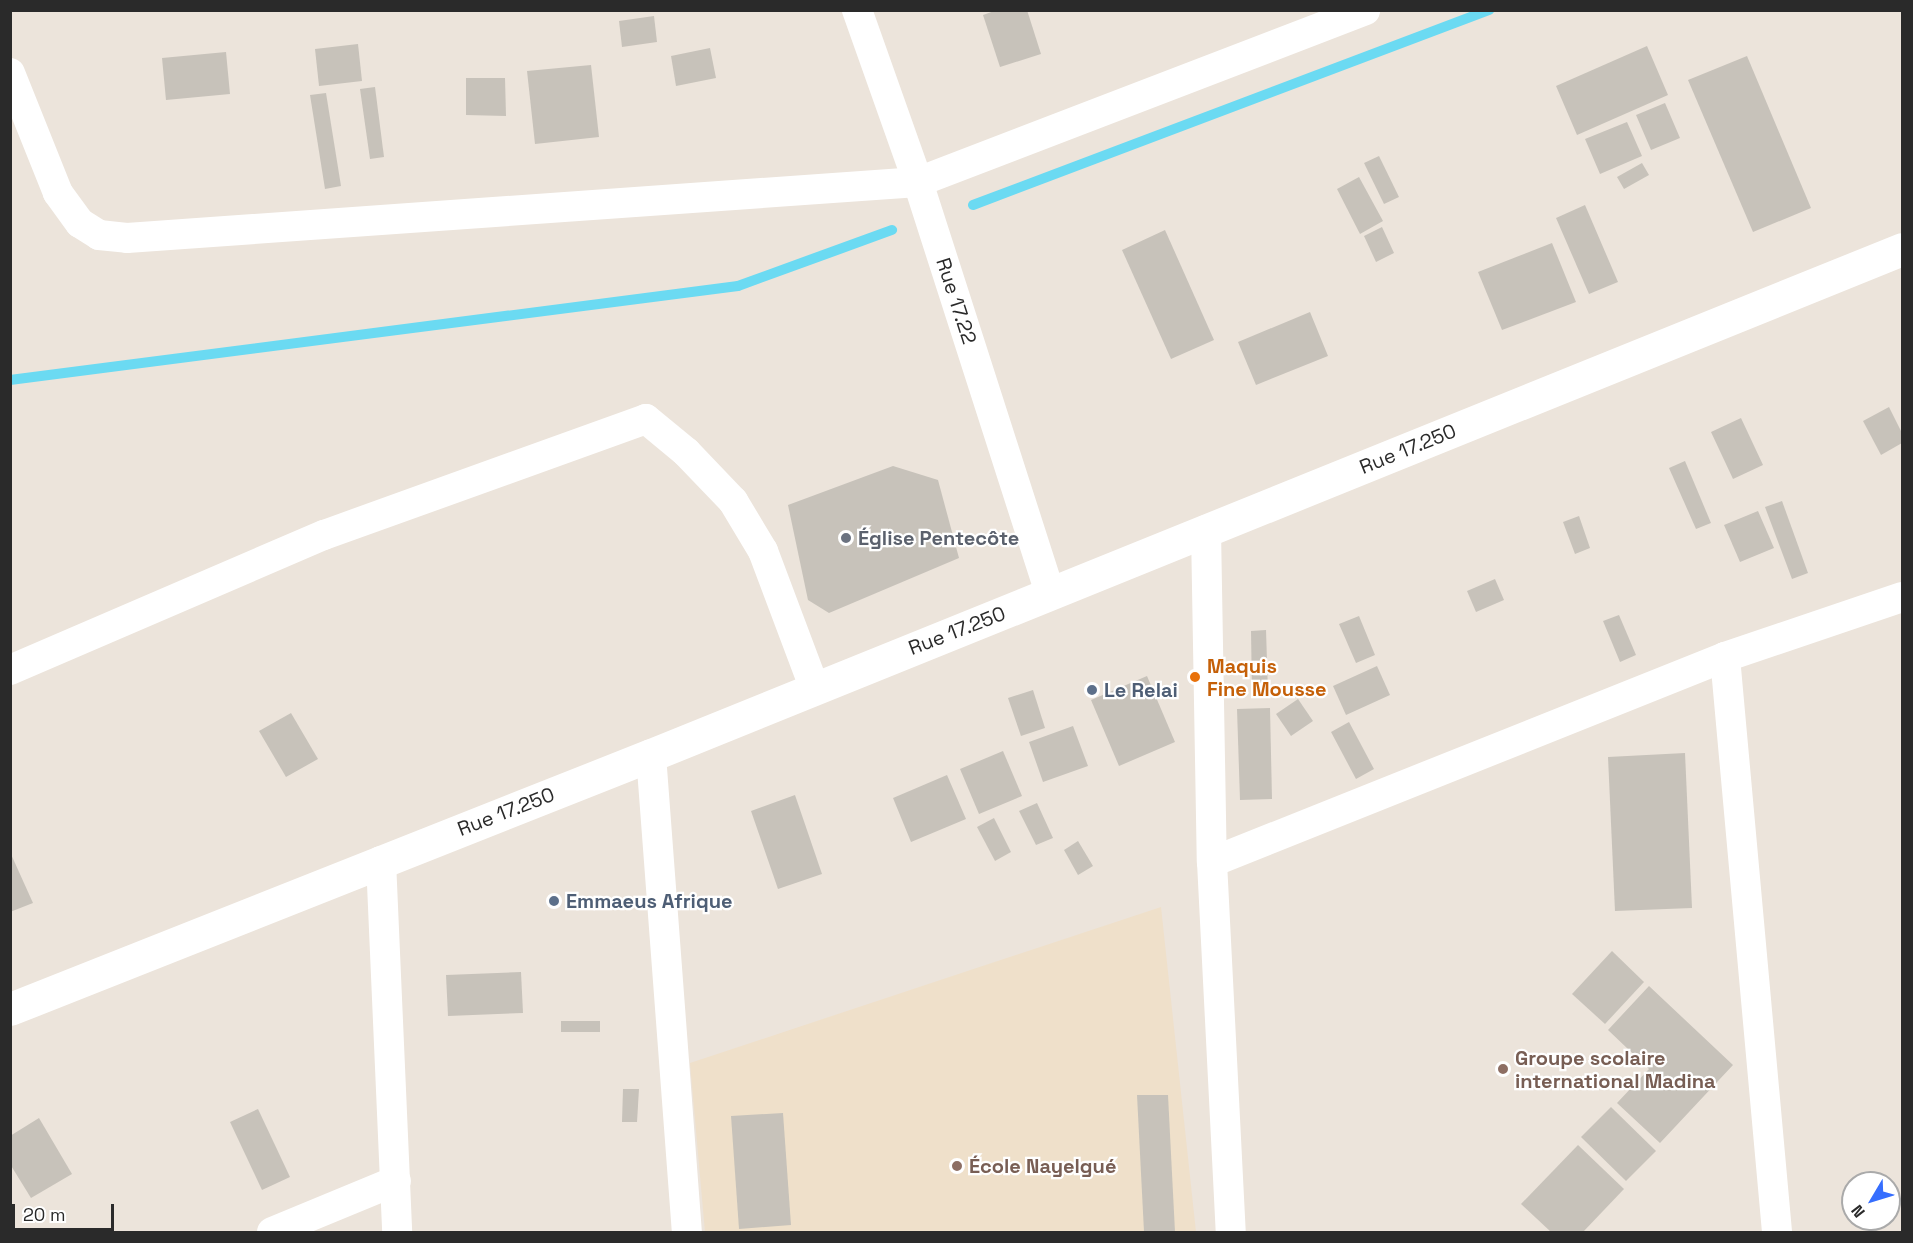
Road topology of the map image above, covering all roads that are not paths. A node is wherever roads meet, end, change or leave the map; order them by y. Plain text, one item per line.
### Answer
1 (857, 10) edge
2 (1365, 10) edge
3 (10, 73) edge
4 (918, 182) junction
5 (1902, 249) edge
6 (1206, 530) junction
7 (1050, 594) junction
8 (1902, 597) edge
9 (1725, 657) junction
10 (10, 670) edge
11 (814, 687) junction
12 (651, 755) junction
13 (381, 861) junction
14 (1212, 862) junction
15 (10, 1009) edge
16 (396, 1181) junction
17 (272, 1233) edge
18 (397, 1233) edge
19 (687, 1233) edge
20 (1231, 1233) edge
21 (1778, 1233) edge

1 - 4 street, Rue 17.22
2 - 4 street
3 - 4 street
4 - 7 street, Rue 17.22
5 - 6 street, Rue 17.250
6 - 7 street, Rue 17.250
6 - 14 street
7 - 11 street, Rue 17.250
8 - 9 street
9 - 14 street
9 - 21 street
10 - 11 street
11 - 12 street, Rue 17.250
12 - 13 street, Rue 17.250
12 - 19 street
13 - 15 street, Rue 17.250
13 - 16 street
14 - 20 street
16 - 17 street
16 - 18 street

